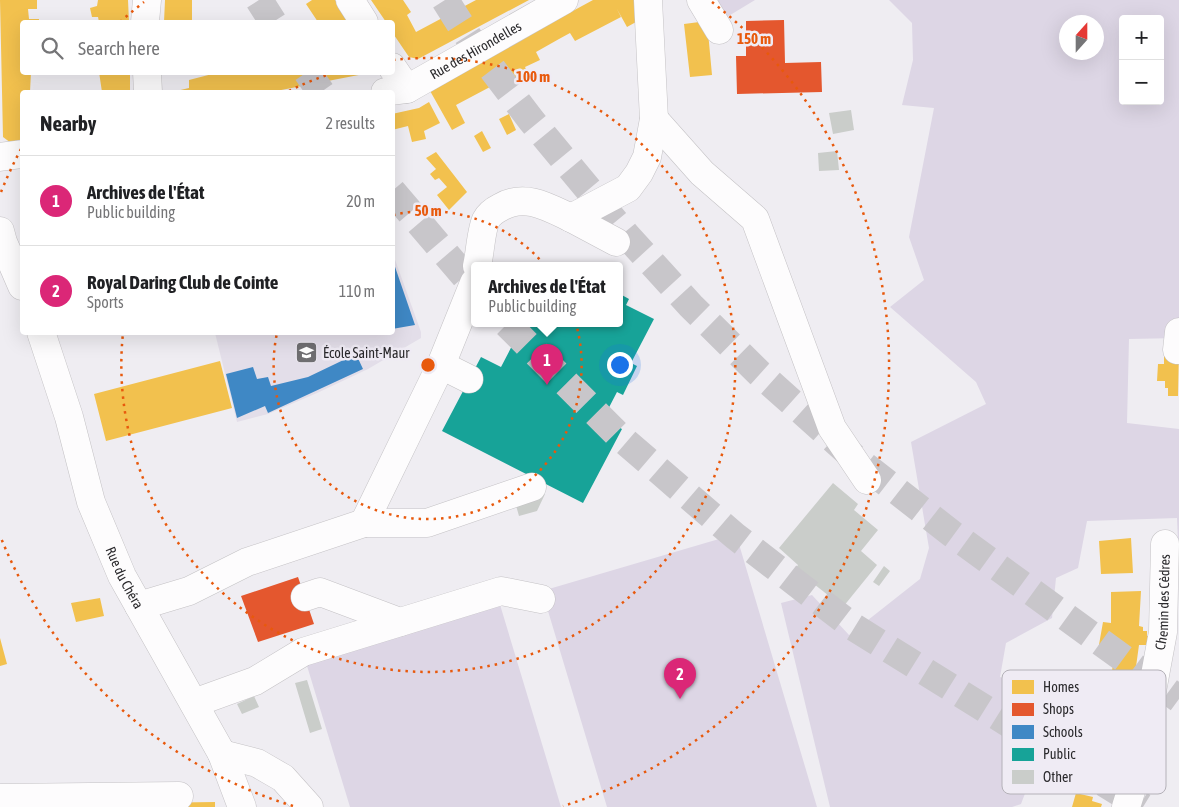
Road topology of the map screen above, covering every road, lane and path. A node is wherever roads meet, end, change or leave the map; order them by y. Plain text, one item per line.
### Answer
1 (147, 0) edge
2 (350, 0) edge
3 (564, 0) edge
4 (648, 0) edge
5 (701, 0) edge
6 (145, 20) edge
7 (363, 20) edge
8 (719, 30) dead end
9 (147, 75) edge
10 (395, 83) edge
11 (148, 90) edge
12 (654, 119) junction
13 (20, 154) edge
14 (0, 157) edge
15 (571, 218) junction
16 (0, 231) edge
17 (616, 242) dead end
18 (478, 262) edge
19 (20, 281) edge
20 (471, 290) edge
21 (42, 335) edge
22 (441, 365) junction
23 (469, 379) dead end
24 (386, 478) junction
25 (867, 480) dead end
26 (532, 487) dead end
27 (364, 523) junction
28 (414, 523) junction
29 (1165, 544) dead end
30 (305, 597) dead end
31 (541, 599) dead end
32 (139, 606) junction
33 (400, 622) junction
34 (1156, 670) edge
35 (194, 703) junction
36 (222, 754) junction
37 (1130, 794) edge
38 (179, 796) dead end
39 (0, 798) edge
40 (242, 807) edge
41 (309, 807) edge
42 (1126, 807) edge

1 - 6 street
2 - 7 street
3 - 10 street, Rue des Hirondelles
4 - 12 street
5 - 8 street
9 - 11 street
12 - 15 street
12 - 25 street
13 - 14 street
15 - 17 street
15 - 18 street
16 - 19 street
20 - 22 street
21 - 32 street, Rue du Chéra
22 - 23 street
22 - 24 street
24 - 27 street
24 - 28 street
26 - 28 street
27 - 28 street
27 - 32 street
29 - 34 street, Chemin des Cèdres
30 - 33 street
31 - 33 street
32 - 35 street, Rue du Chéra
33 - 35 street
35 - 36 street, Rue du Chéra
36 - 40 street, Rue du Chéra
36 - 41 street
37 - 42 street, Chemin des Cèdres
38 - 39 street

